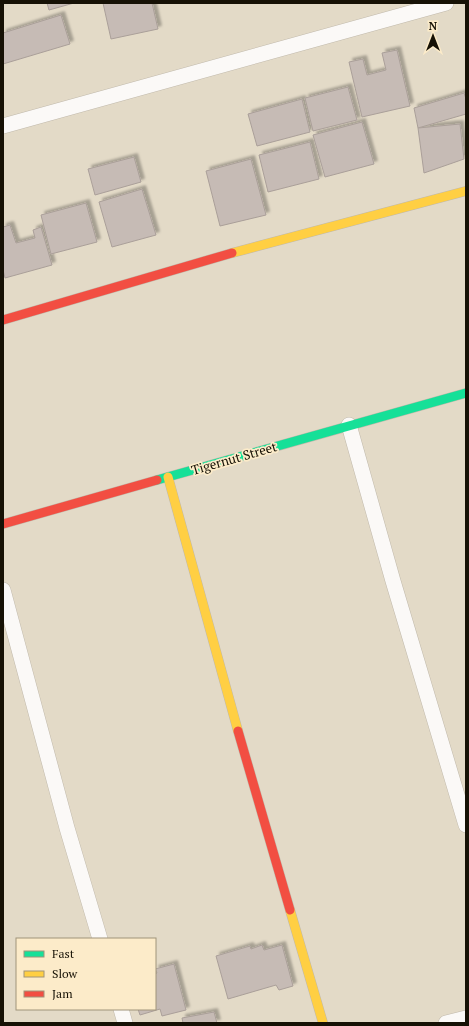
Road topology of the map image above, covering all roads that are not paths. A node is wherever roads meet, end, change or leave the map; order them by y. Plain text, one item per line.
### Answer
1 (446, 3) edge
2 (3, 126) edge
3 (466, 191) edge
4 (3, 320) edge
5 (466, 393) edge
6 (349, 425) junction
7 (168, 477) junction
8 (3, 524) edge
9 (3, 590) edge
10 (466, 825) edge
11 (100, 938) edge
12 (121, 1010) edge
13 (466, 1018) edge
14 (125, 1023) edge
15 (323, 1023) edge
16 (446, 1023) edge

1 - 2 street
3 - 4 street
5 - 6 street, Tigernut Street
6 - 7 street, Tigernut Street
6 - 10 street
7 - 8 street, Tigernut Street
7 - 15 street
9 - 11 street
12 - 14 street
13 - 16 street

